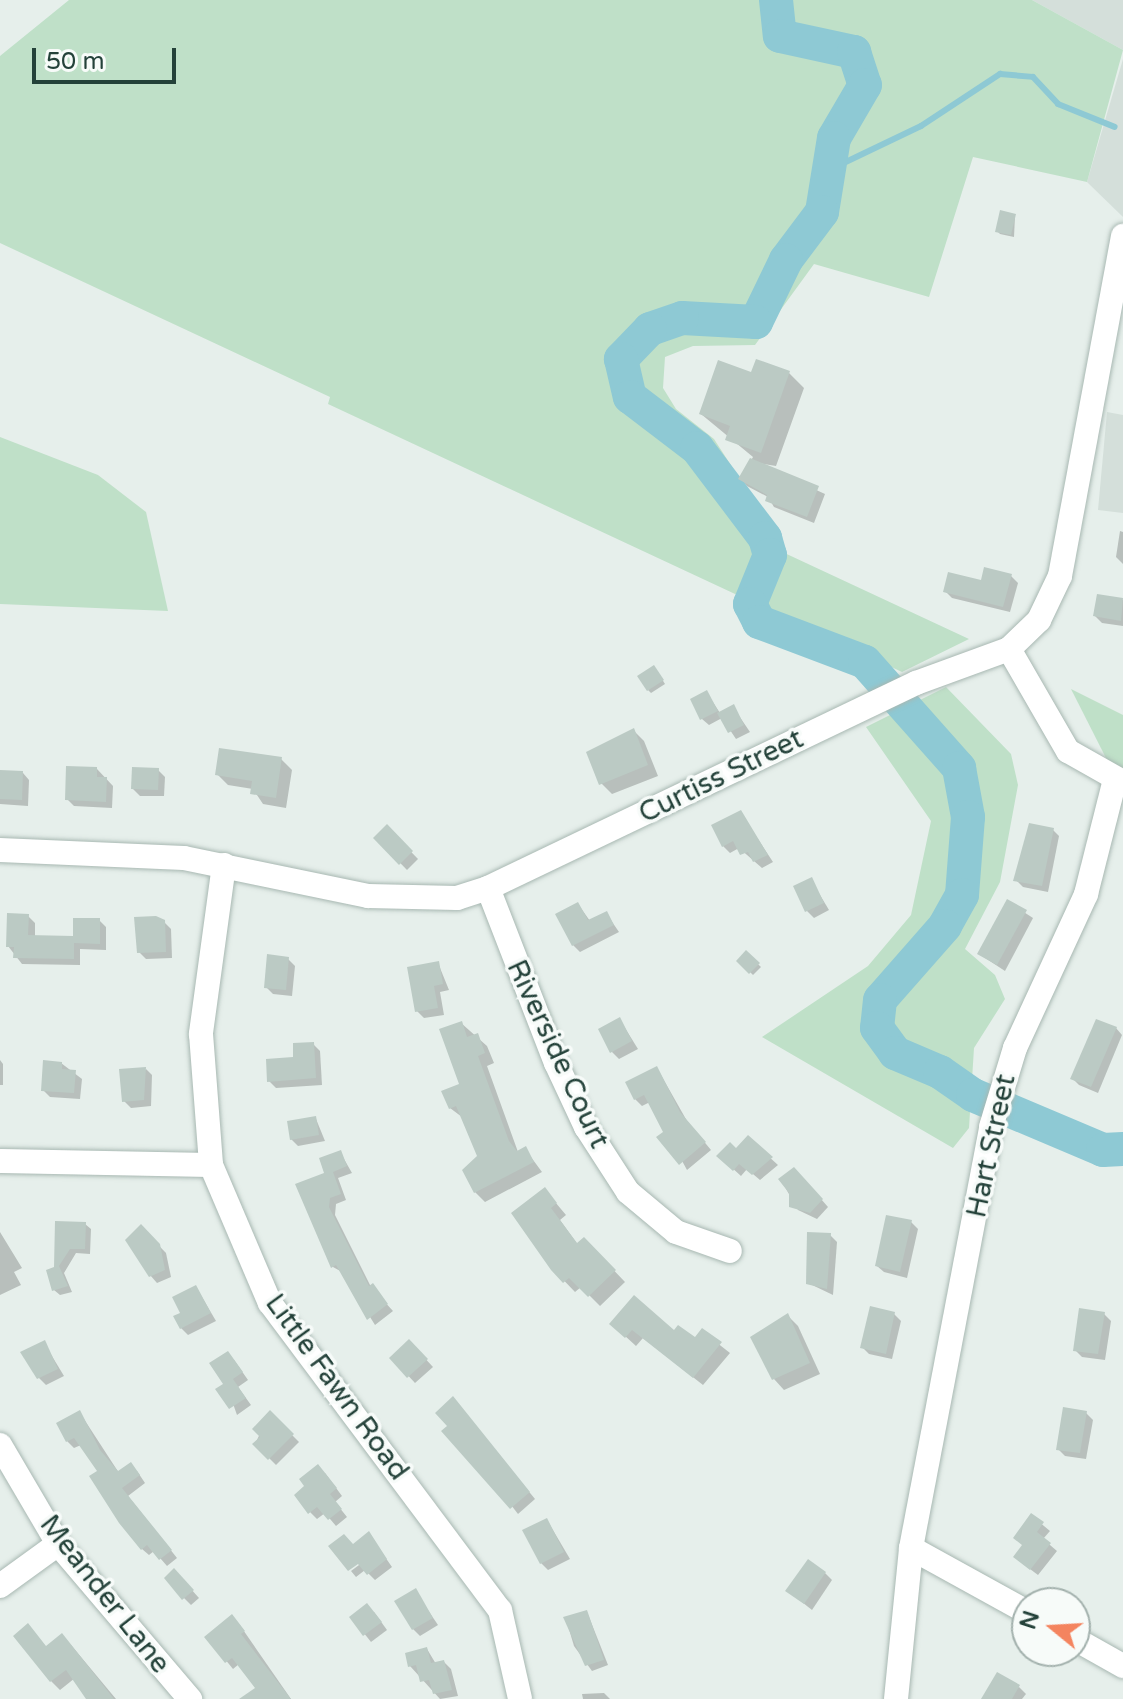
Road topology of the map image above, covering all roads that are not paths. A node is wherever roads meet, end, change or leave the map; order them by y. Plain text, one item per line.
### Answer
1 (1123, 236) edge
2 (1009, 649) junction
3 (1119, 780) edge
4 (0, 850) edge
5 (224, 865) junction
6 (488, 888) junction
7 (0, 1161) edge
8 (211, 1165) junction
9 (730, 1251) dead end
10 (0, 1445) edge
11 (58, 1544) junction
12 (911, 1548) junction
13 (0, 1586) edge
14 (1011, 1603) edge
15 (1091, 1648) edge
16 (1123, 1666) edge
17 (190, 1699) edge
18 (520, 1699) edge
19 (896, 1699) edge

1 - 2 street, Curtiss Street
2 - 3 street, Hart Street
2 - 6 street, Curtiss Street
3 - 12 street, Hart Street
4 - 5 street, Curtiss Street
5 - 6 street, Curtiss Street
5 - 8 street, Little Fawn Road
6 - 9 street, Riverside Court
7 - 8 street
8 - 18 street, Little Fawn Road
10 - 11 street, Meander Lane
11 - 13 street
11 - 17 street, Meander Lane
12 - 14 street
12 - 19 street, Hart Street
15 - 16 street

